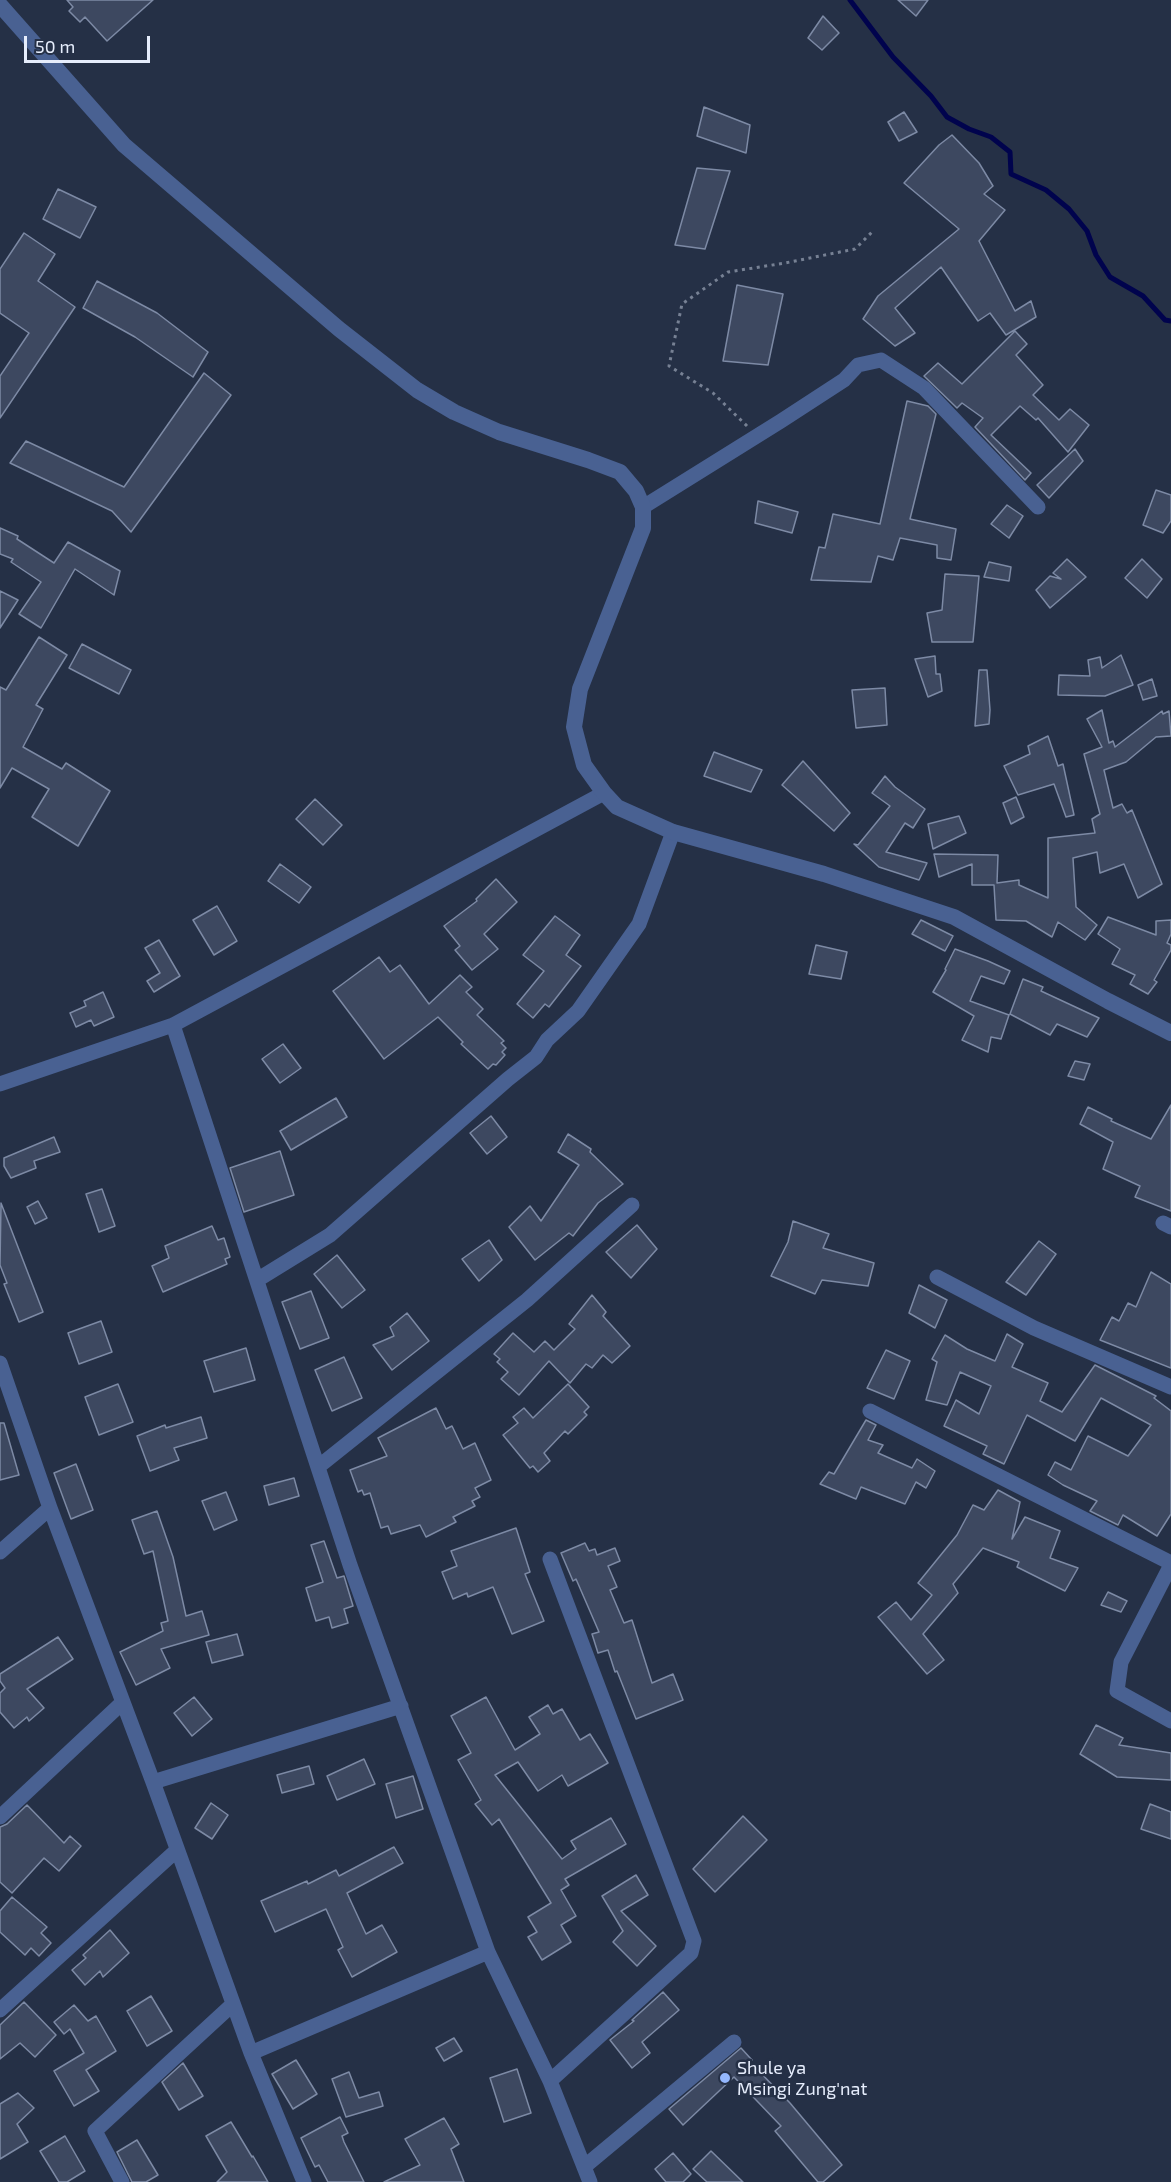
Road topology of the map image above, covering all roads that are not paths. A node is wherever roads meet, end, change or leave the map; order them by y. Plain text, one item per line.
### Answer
1 (0, 5) edge
2 (643, 507) junction
3 (1038, 507) dead end
4 (603, 793) junction
5 (673, 832) junction
6 (173, 1025) junction
7 (1171, 1033) edge
8 (0, 1084) edge
9 (632, 1204) dead end
10 (937, 1277) dead end
11 (257, 1281) junction
12 (0, 1363) edge
13 (1171, 1386) edge
14 (870, 1411) dead end
15 (318, 1467) junction
16 (50, 1508) junction
17 (0, 1552) edge
18 (550, 1559) dead end
19 (1171, 1564) edge
20 (123, 1702) junction
21 (401, 1706) junction
22 (1171, 1721) edge
23 (153, 1782) junction
24 (0, 1818) edge
25 (177, 1850) junction
26 (488, 1952) junction
27 (233, 2004) junction
28 (0, 2010) edge
29 (734, 2042) dead end
30 (251, 2054) junction
31 (550, 2081) junction
32 (584, 2167) junction
33 (122, 2182) edge
34 (304, 2182) edge
35 (590, 2182) edge

1 - 2 street
2 - 3 street
2 - 4 street
4 - 5 street
4 - 6 street
5 - 7 street
5 - 11 street
6 - 8 street
6 - 11 street
9 - 15 street
10 - 13 street
11 - 15 street
12 - 16 street
14 - 19 street
15 - 21 street
16 - 17 street
16 - 20 street
18 - 31 street
19 - 22 street
20 - 23 street
20 - 24 street
21 - 23 street
21 - 26 street
23 - 25 street
25 - 27 street
25 - 28 street
26 - 30 street
26 - 31 street
27 - 30 street
27 - 33 street
29 - 32 street
30 - 34 street
31 - 32 street
32 - 35 street

